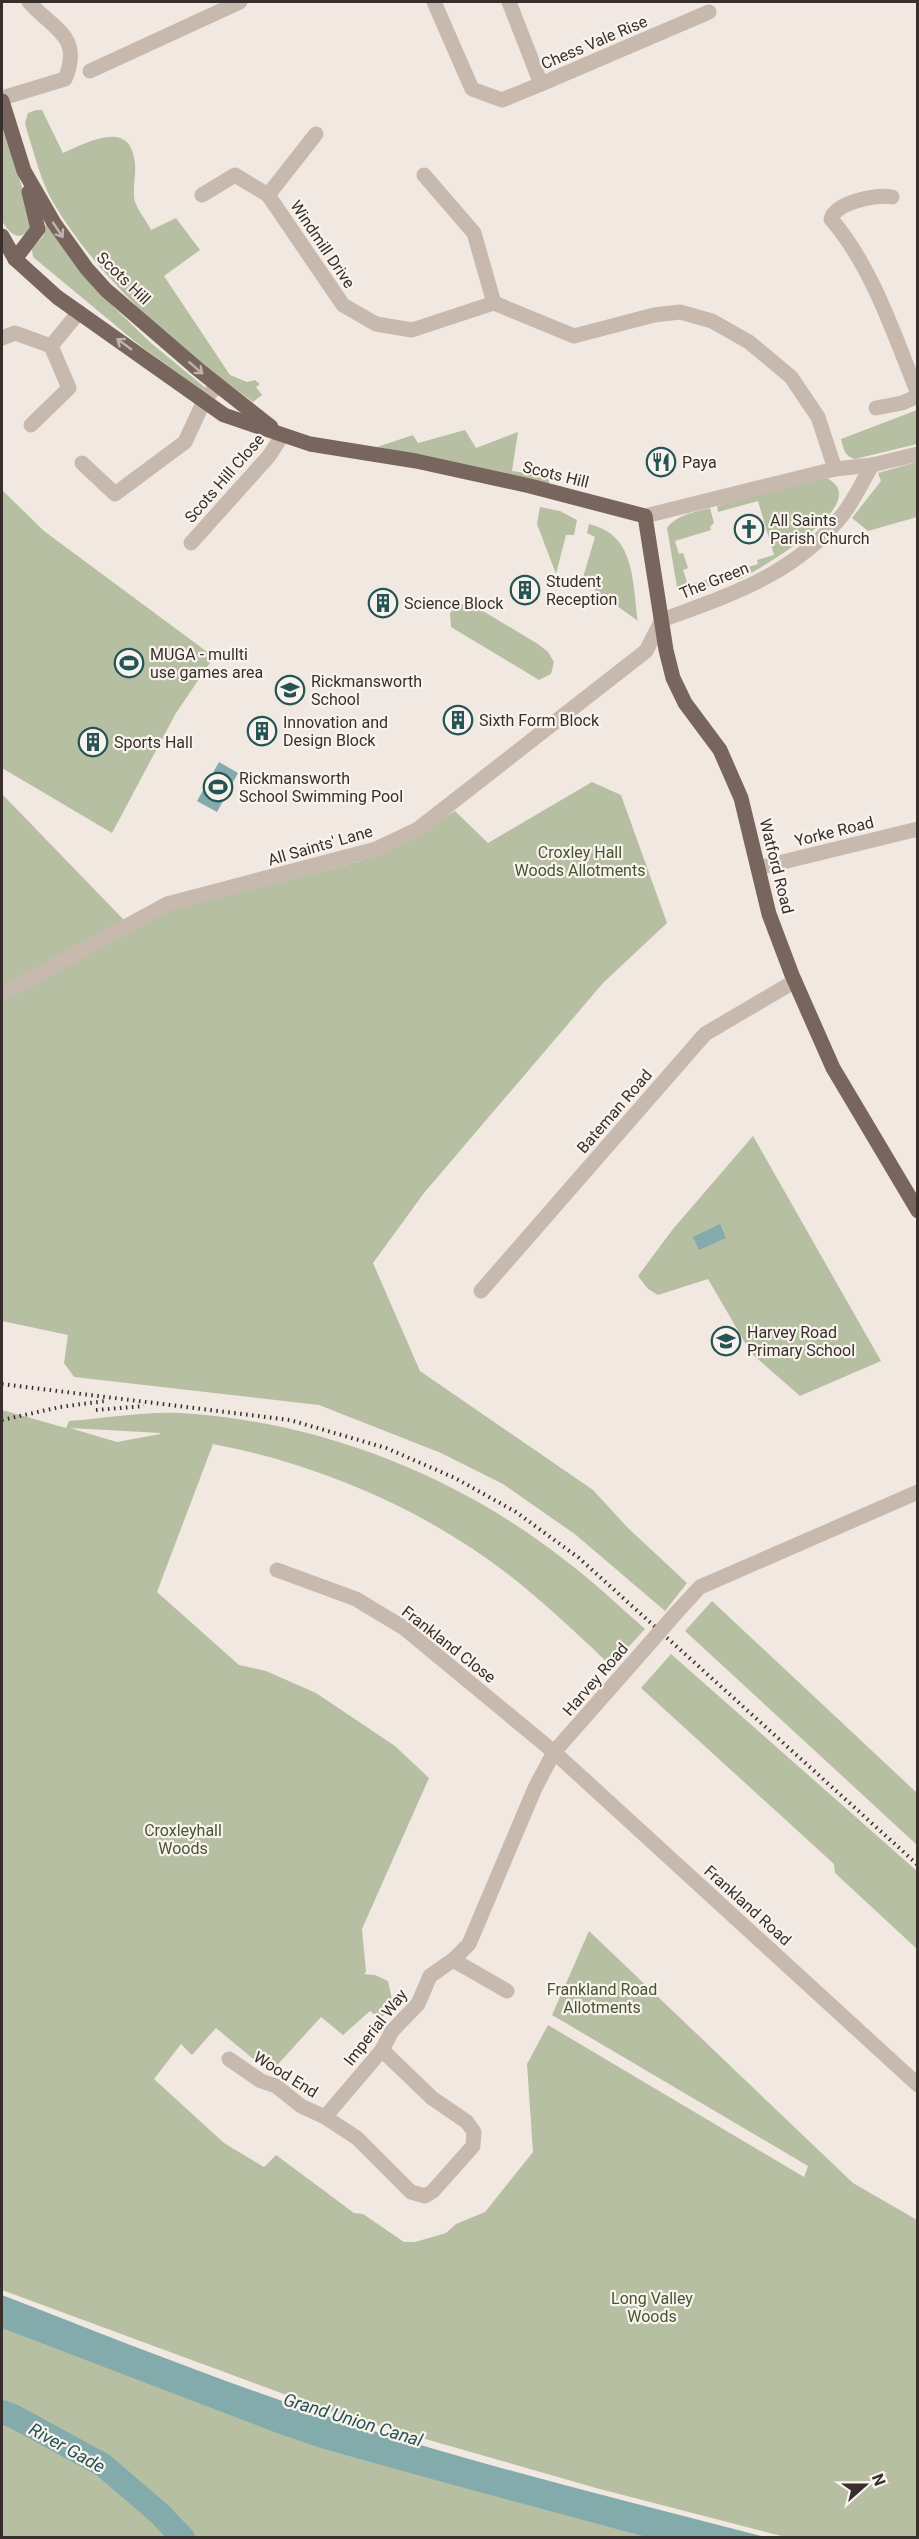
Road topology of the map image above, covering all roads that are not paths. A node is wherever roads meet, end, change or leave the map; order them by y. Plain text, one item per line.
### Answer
1 (29, 2) edge
2 (240, 2) edge
3 (435, 2) edge
4 (509, 2) edge
5 (709, 12) dead end
6 (90, 71) dead end
7 (541, 84) junction
8 (2, 99) edge
9 (316, 134) dead end
10 (24, 171) junction
11 (424, 175) dead end
12 (202, 195) dead end
13 (268, 195) junction
14 (892, 197) dead end
15 (2, 236) edge
16 (15, 259) junction
17 (494, 303) junction
18 (79, 312) junction
19 (2, 338) edge
20 (51, 346) junction
21 (217, 385) junction
22 (918, 395) edge
23 (204, 401) junction
24 (876, 408) dead end
25 (31, 425) dead end
26 (282, 436) junction
27 (918, 454) edge
28 (82, 463) dead end
29 (872, 465) junction
30 (835, 469) junction
31 (645, 516) junction
32 (191, 543) dead end
33 (662, 620) junction
34 (918, 829) edge
35 (758, 868) junction
36 (795, 981) junction
37 (2, 994) edge
38 (918, 1211) edge
39 (481, 1291) dead end
40 (918, 1492) edge
41 (277, 1570) dead end
42 (554, 1752) junction
43 (453, 1960) junction
44 (507, 1991) dead end
45 (382, 2050) junction
46 (229, 2059) dead end
47 (918, 2085) edge
48 (325, 2117) junction

1 - 8 street
2 - 6 street
3 - 7 street
4 - 7 street, Chess Vale Rise
5 - 7 street, Chess Vale Rise
8 - 10 main road, Scots Hill
9 - 13 street
10 - 16 main road
10 -> 21 main road, Scots Hill
11 - 17 street
12 - 13 street, Windmill Drive
13 - 17 street, Windmill Drive
14 - 22 street
15 - 16 main road, Scots Hill
16 - 18 main road, Scots Hill
17 - 30 street
18 - 20 street
23 -> 18 main road, Scots Hill
19 - 20 street
20 - 25 street
21 - 23 street
21 - 26 main road, Scots Hill
22 - 24 street
23 - 26 main road, Scots Hill
23 - 28 street
26 - 31 main road, Scots Hill
26 - 32 street, Scots Hill Close
27 - 29 street
29 - 30 street
29 - 33 street, The Green
30 - 31 street
31 - 33 main road, Watford Road
33 - 35 main road, Watford Road
33 - 37 street, All Saints' Lane
34 - 35 street, Yorke Road
35 - 36 main road, Watford Road
36 - 38 main road, Watford Road
36 - 39 street, Bateman Road
40 - 42 street, Harvey Road, bridge
41 - 42 street, Frankland Close
42 - 43 street, Harvey Road
42 - 47 street, Frankland Road
43 - 44 street
43 - 45 street, Imperial Way
45 - 48 street, Imperial Way
45 - 48 street, Wood End
46 - 48 street, Wood End

